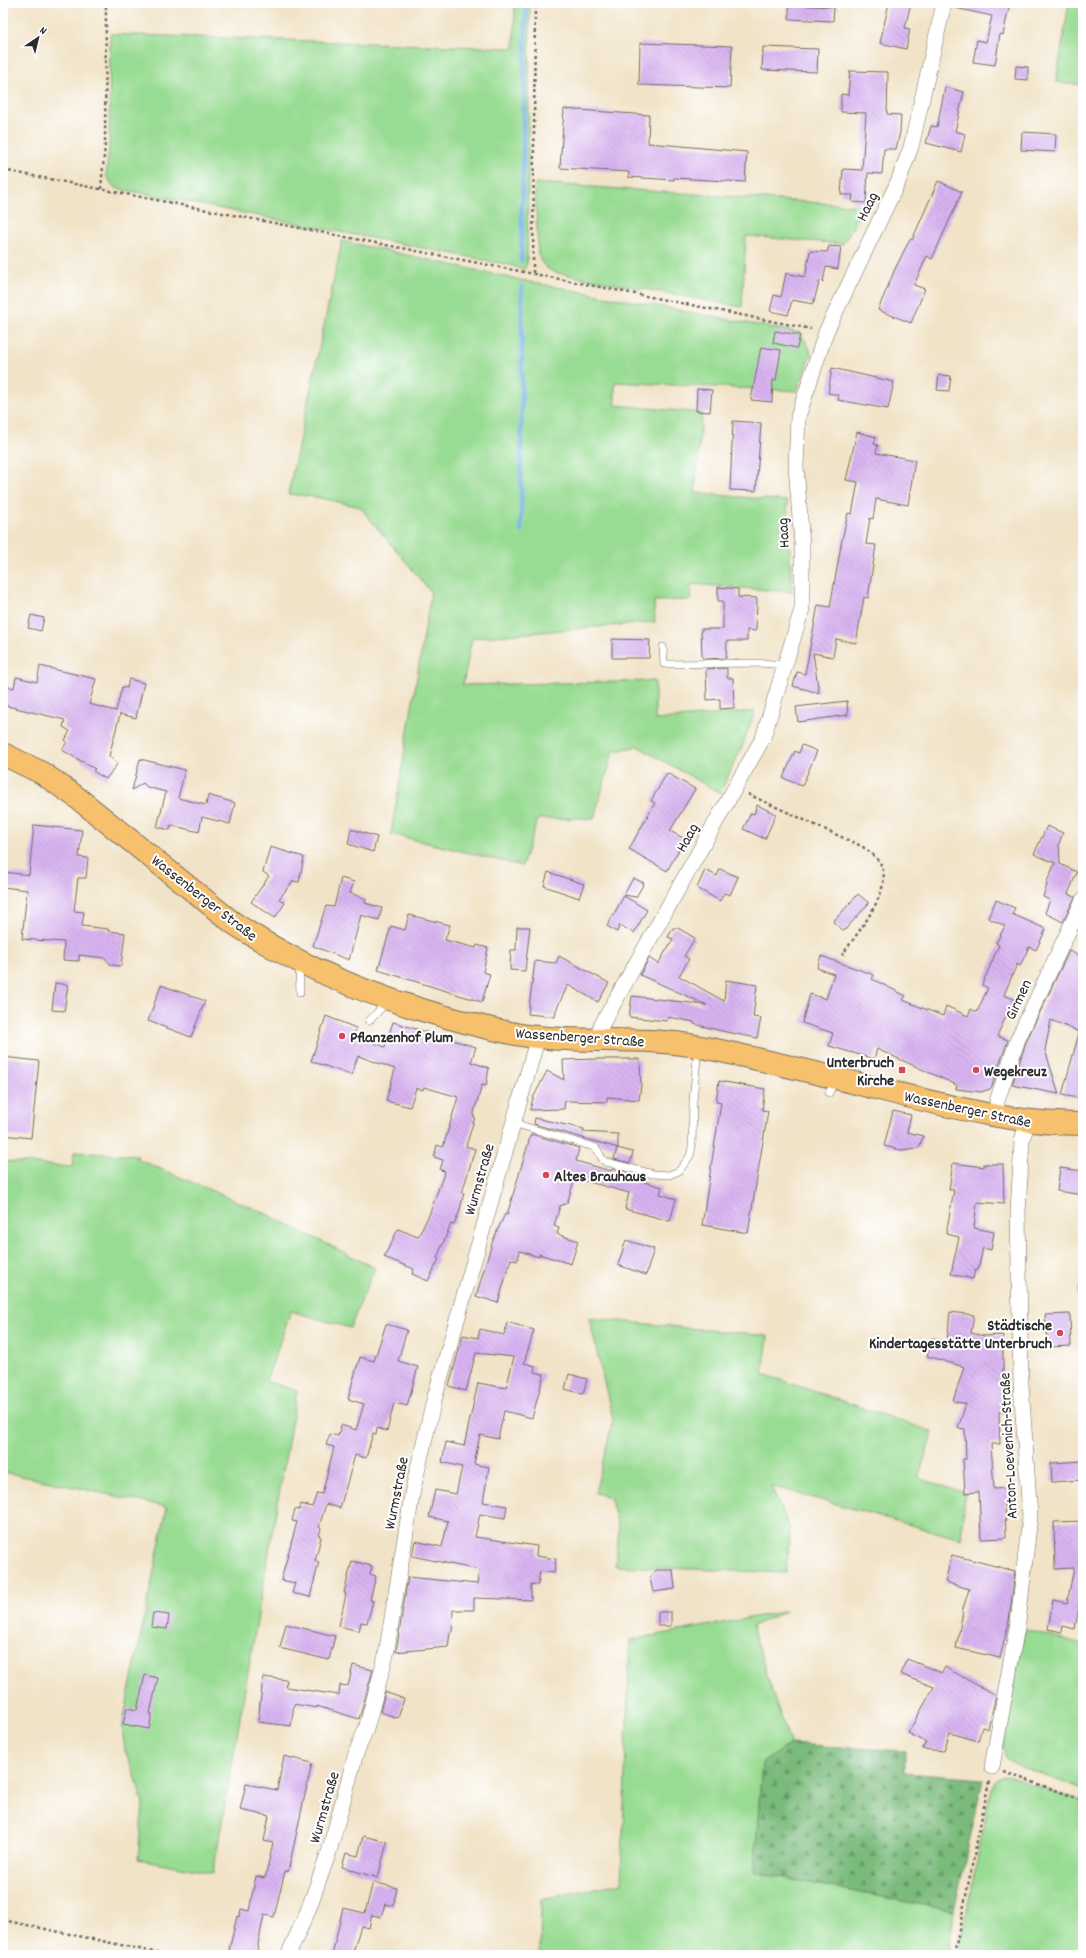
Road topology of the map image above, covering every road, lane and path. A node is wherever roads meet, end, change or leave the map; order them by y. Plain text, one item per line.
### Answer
1 (106, 3) edge
2 (535, 3) edge
3 (944, 3) edge
4 (3, 170) edge
5 (101, 189) junction
6 (533, 273) junction
7 (826, 332) junction
8 (663, 647) dead end
9 (785, 665) junction
10 (3, 754) edge
11 (735, 788) junction
12 (1083, 900) edge
13 (842, 955) dead end
14 (299, 963) junction
15 (300, 993) dead end
16 (390, 999) junction
17 (370, 1021) dead end
18 (538, 1037) junction
19 (597, 1039) junction
20 (698, 1046) junction
21 (997, 1116) junction
22 (1028, 1121) junction
23 (513, 1123) junction
24 (1083, 1124) edge
25 (992, 1767) junction
26 (1083, 1800) edge
27 (3, 1920) edge
28 (168, 1955) edge
29 (288, 1955) edge
30 (954, 1955) edge

1 - 5 path
2 - 6 path
3 - 7 street, Haag
4 - 5 path
5 - 6 path
6 - 7 path
7 - 9 street, Haag
8 - 9 lane
9 - 11 street, Haag
10 - 14 main road, Wassenberger Straße
11 - 13 path
11 - 19 street, Haag
12 - 21 street, Girmen
14 - 15 lane
14 - 16 main road, Wassenberger Straße
16 - 17 lane
16 - 18 main road, Wassenberger Straße
18 - 19 main road, Wassenberger Straße
18 - 23 street, Wurmstraße
19 - 20 main road, Wassenberger Straße
20 - 21 main road, Wassenberger Straße
20 - 23 lane
21 - 22 main road, Wassenberger Straße
22 - 24 main road, Wassenberger Straße
22 - 25 street, Anton-Loevenich-Straße
23 - 29 street, Wurmstraße
25 - 26 path
25 - 30 path
27 - 28 path

